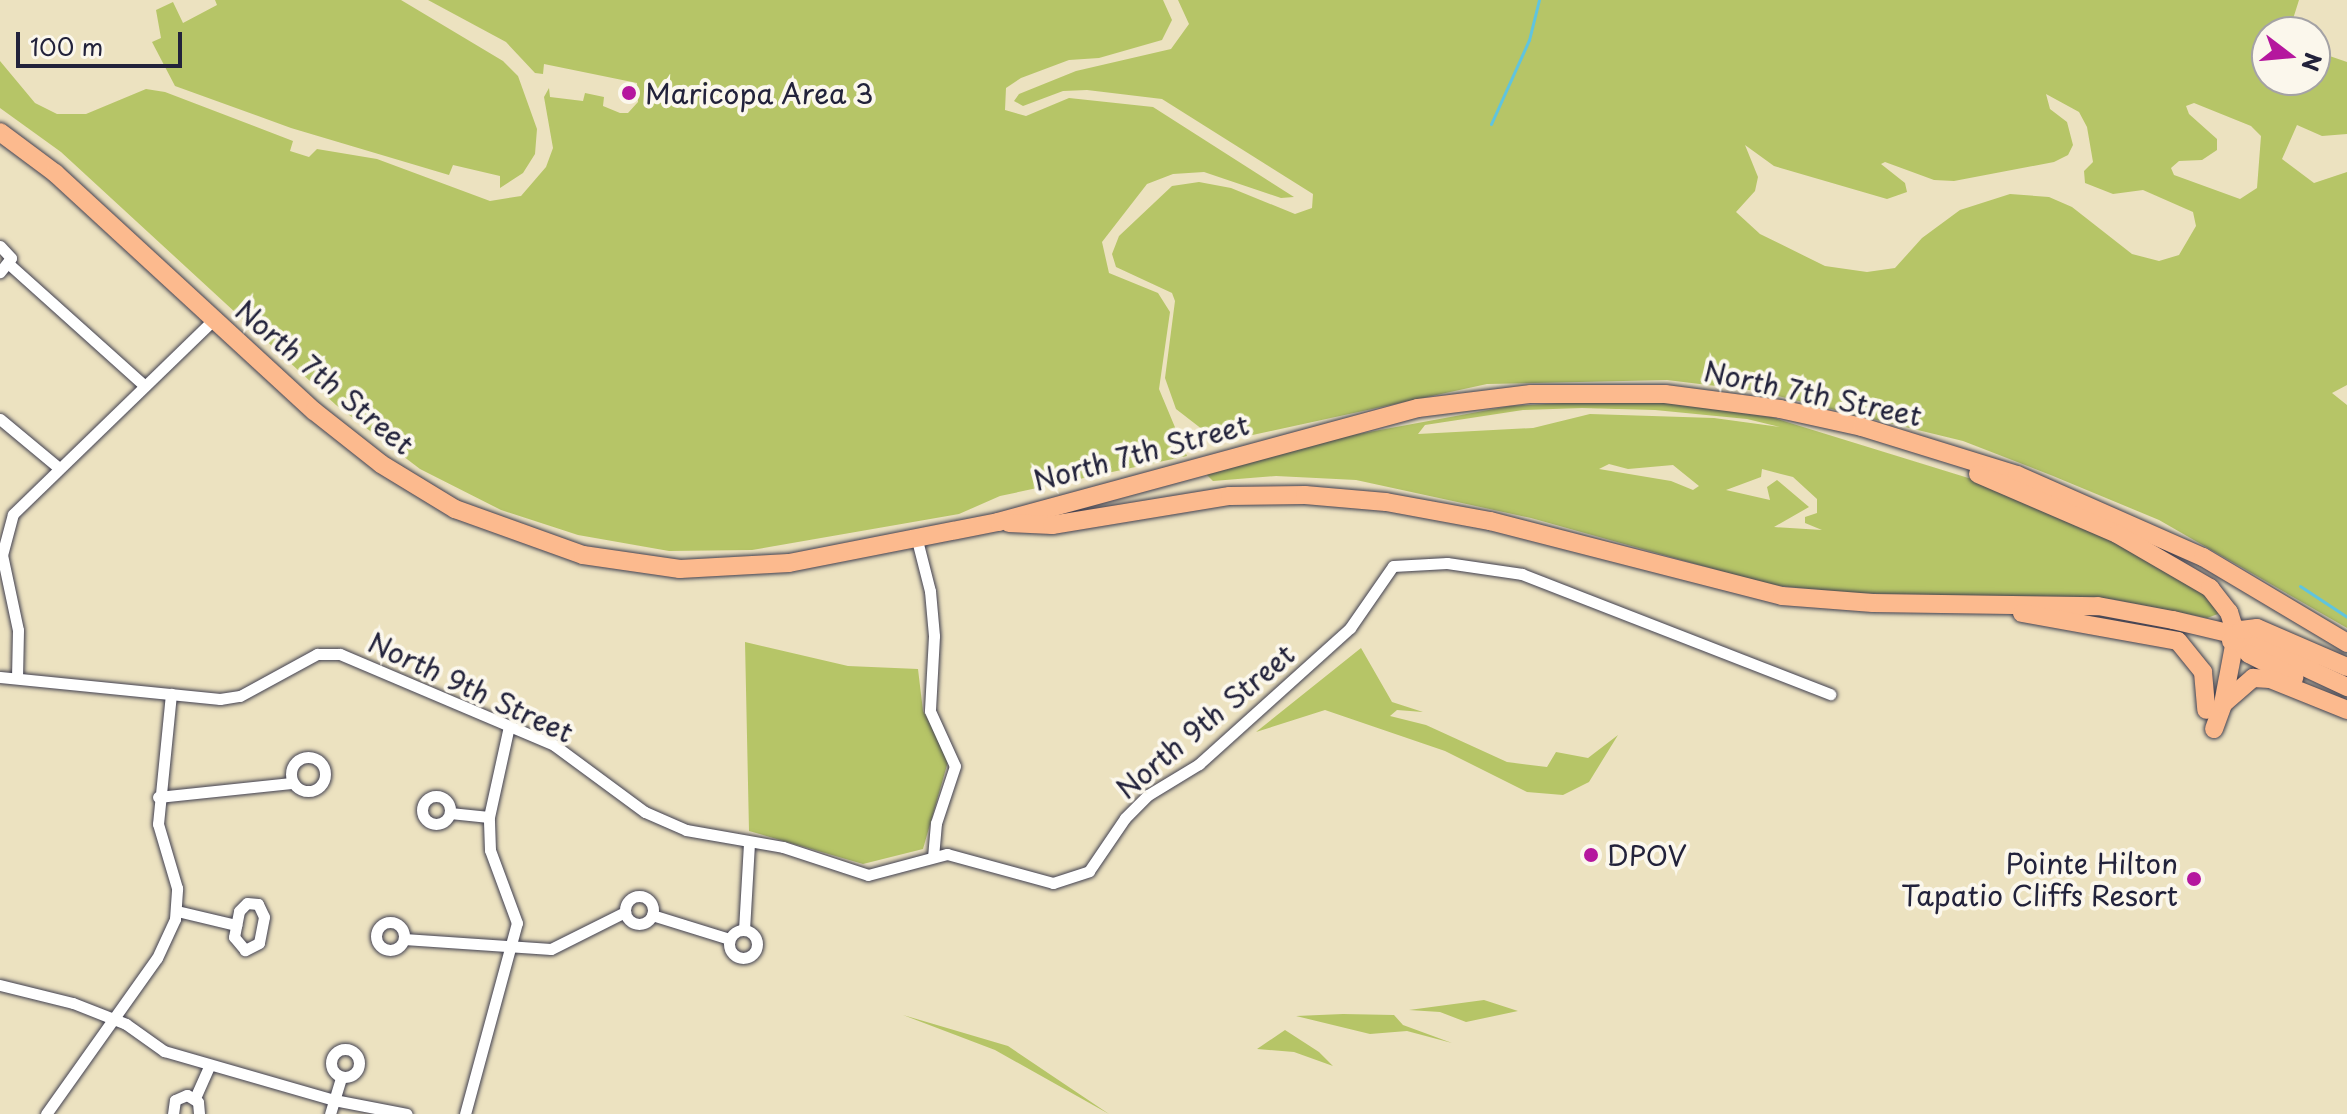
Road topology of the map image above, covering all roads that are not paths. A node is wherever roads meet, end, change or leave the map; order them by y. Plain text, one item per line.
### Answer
1 (0, 132) edge
2 (0, 246) edge
3 (5, 269) edge
4 (213, 320) junction
5 (145, 386) junction
6 (0, 419) edge
7 (1829, 419) junction
8 (59, 468) junction
9 (998, 522) junction
10 (917, 540) junction
11 (5, 593) edge
12 (2001, 604) junction
13 (2236, 635) junction
14 (2347, 643) edge
15 (2347, 667) edge
16 (0, 677) edge
17 (17, 678) junction
18 (2347, 687) edge
19 (171, 694) junction
20 (1830, 694) dead end
21 (2347, 709) edge
22 (2211, 717) junction
23 (509, 726) junction
24 (291, 783) dead end
25 (158, 797) junction
26 (450, 813) dead end
27 (489, 817) junction
28 (749, 842) junction
29 (933, 855) junction
30 (177, 911) junction
31 (625, 912) junction
32 (652, 915) junction
33 (236, 925) dead end
34 (744, 930) junction
35 (404, 939) dead end
36 (729, 939) junction
37 (513, 948) junction
38 (0, 985) edge
39 (111, 1019) junction
40 (210, 1065) junction
41 (341, 1077) dead end
42 (195, 1098) junction
43 (334, 1100) junction
44 (46, 1114) edge
45 (173, 1114) edge
46 (199, 1114) edge
47 (330, 1114) edge
48 (407, 1114) edge
49 (465, 1114) edge

1 - 4 main road, North 7th Street
2 - 3 street
3 - 5 street
4 - 5 street
4 - 10 main road, North 7th Street
5 - 8 street
6 - 8 street
7 - 9 main road, North 7th Street
7 - 13 main road
7 - 14 main road, North 7th Street
8 - 11 street
9 - 10 main road, North 7th Street
9 - 12 main road, North 7th Street
10 - 29 street
11 - 17 street
12 - 13 main road, North 7th Street
12 - 22 main road
13 - 15 main road
13 - 18 main road, North 7th Street
13 - 21 main road
13 - 22 main road
16 - 17 street, North 9th Street
17 - 19 street, North 9th Street
19 - 23 street, North 9th Street
19 - 25 street
20 - 29 street, North 9th Street
21 - 22 main road
23 - 27 street
23 - 28 street, North 9th Street
24 - 25 street
25 - 30 street
26 - 27 street
27 - 37 street
28 - 29 street, North 9th Street
28 - 34 street
30 - 33 street
30 - 39 street
31 - 32 street
31 - 32 street
31 - 37 street
32 - 36 street
34 - 36 street
34 - 36 street
35 - 37 street
37 - 49 street
38 - 39 street
39 - 40 street
39 - 44 street
40 - 42 street
40 - 43 street
41 - 43 street
42 - 45 street
42 - 46 street
43 - 47 street
43 - 48 street

